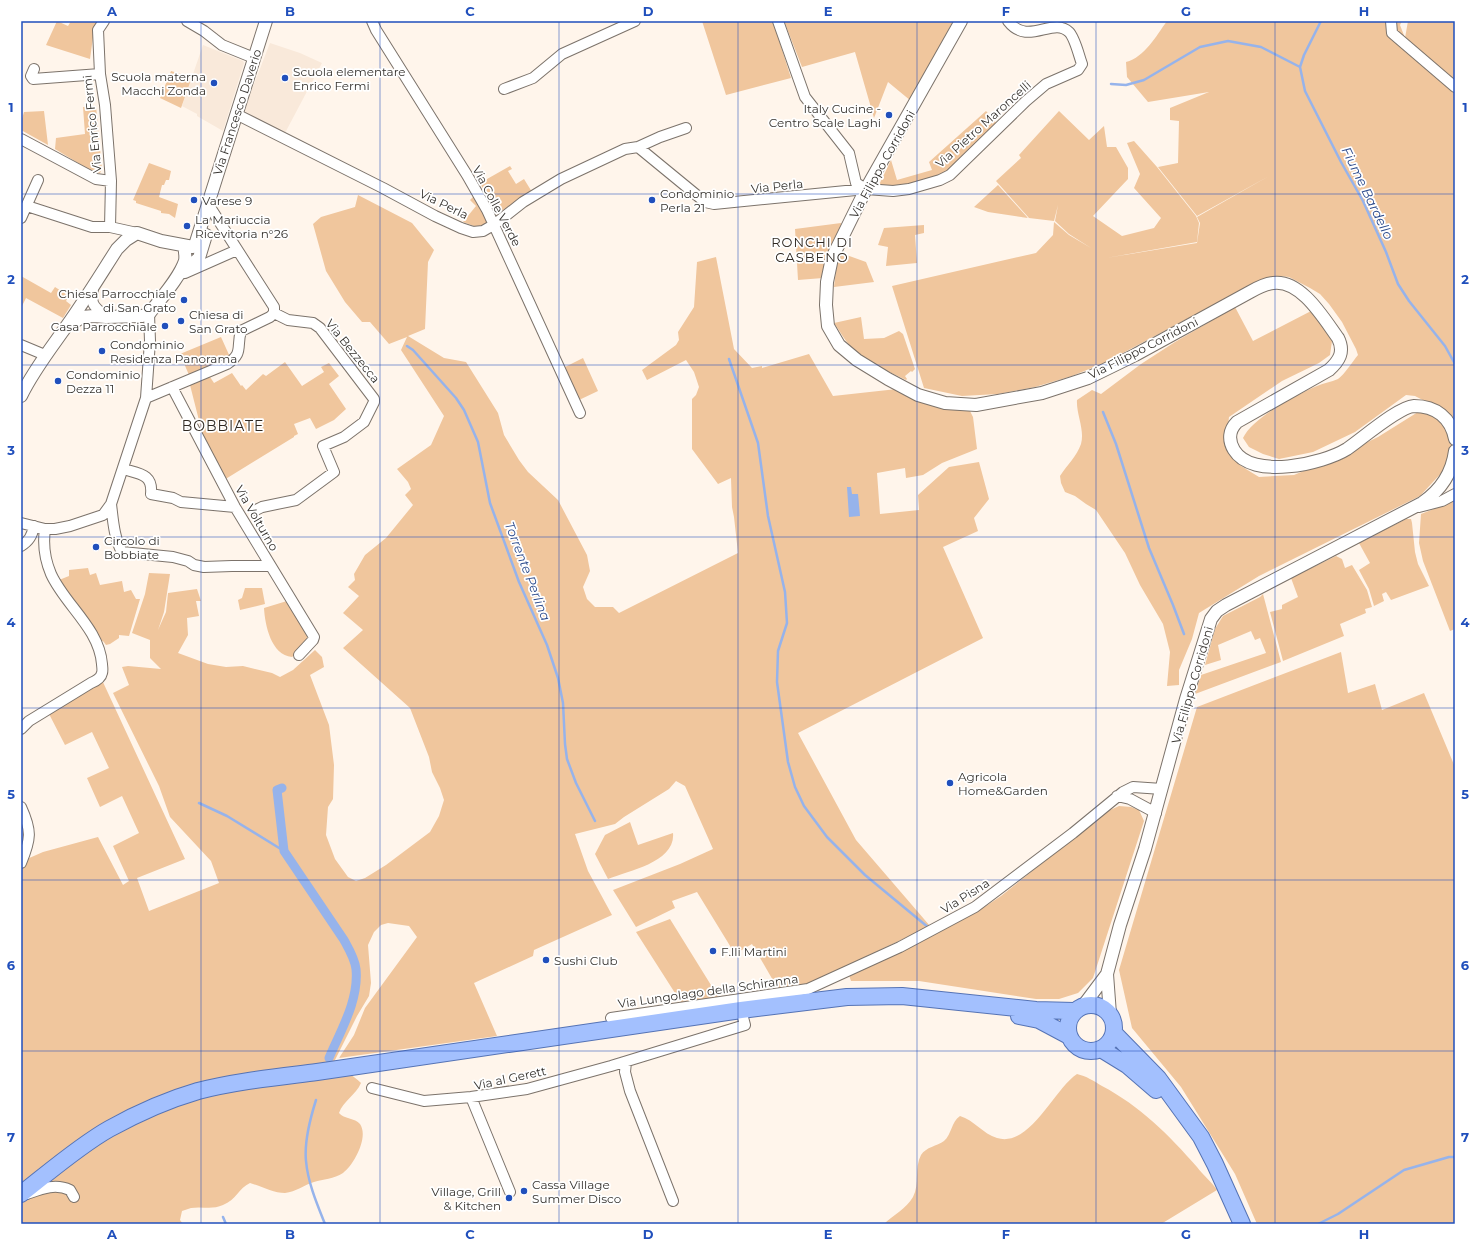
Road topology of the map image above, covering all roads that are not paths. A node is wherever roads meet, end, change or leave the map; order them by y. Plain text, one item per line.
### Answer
1 (104, 21) edge
2 (187, 21) edge
3 (266, 21) edge
4 (372, 21) edge
5 (635, 21) edge
6 (778, 21) edge
7 (961, 21) edge
8 (1008, 21) edge
9 (1391, 21) edge
10 (254, 58) junction
11 (34, 69) dead end
12 (100, 74) junction
13 (1455, 87) edge
14 (504, 89) dead end
15 (236, 114) junction
16 (686, 128) dead end
17 (21, 139) edge
18 (638, 147) junction
19 (38, 180) dead end
20 (111, 181) junction
21 (866, 189) junction
22 (208, 204) junction
23 (27, 206) junction
24 (21, 218) edge
25 (494, 224) junction
26 (110, 227) junction
27 (137, 233) junction
28 (121, 244) junction
29 (188, 246) junction
30 (237, 250) junction
31 (177, 276) junction
32 (93, 286) junction
33 (274, 313) junction
34 (149, 314) junction
35 (106, 317) junction
36 (63, 331) junction
37 (21, 345) edge
38 (45, 355) junction
39 (172, 387) junction
40 (21, 396) edge
41 (146, 398) junction
42 (580, 413) dead end
43 (1455, 439) edge
44 (1455, 451) edge
45 (123, 469) junction
46 (1455, 494) edge
47 (111, 504) junction
48 (235, 507) junction
49 (1415, 508) junction
50 (242, 518) junction
51 (21, 523) edge
52 (34, 526) junction
53 (45, 529) junction
54 (44, 541) junction
55 (24, 544) edge
56 (270, 566) junction
57 (299, 655) dead end
58 (21, 729) edge
59 (1162, 789) junction
60 (1117, 796) junction
61 (21, 807) edge
62 (1156, 813) junction
63 (21, 863) edge
64 (1107, 974) junction
65 (808, 989) joint
66 (963, 1002) junction
67 (1078, 1008) junction
68 (1110, 1014) junction
69 (743, 1017) junction
70 (611, 1018) dead end
71 (1114, 1033) junction
72 (1069, 1036) junction
73 (1101, 1049) junction
74 (626, 1062) junction
75 (372, 1088) dead end
76 (471, 1097) junction
77 (1187, 1117) junction
78 (510, 1192) dead end
79 (21, 1195) edge
80 (74, 1197) dead end
81 (674, 1201) dead end
82 (1242, 1224) edge

1 - 12 street, Via Enrico Fermi
2 - 10 street
3 - 10 street, Via Francesco Daverio
4 - 25 street, Via Colle Verde
5 - 14 street
6 - 21 street
7 - 21 street, Via Filippo Corridoni
8 - 21 street, Via Pietro Maroncelli
9 - 13 street
10 - 15 street, Via Francesco Daverio
11 - 12 street
12 - 20 street, Via Enrico Fermi
15 - 22 street, Via Francesco Daverio
15 - 25 street, Via Perla
16 - 18 street, Via Perla
17 - 20 street
18 - 21 street, Via Perla
18 - 25 street, Via Perla
19 - 23 street
20 - 26 street, Via Enrico Fermi
21 - 43 street, Via Filippo Corridoni
22 - 29 street, Via Francesco Daverio
22 - 30 street
22 - 31 street, Via Francesco Daverio
23 - 24 street
23 - 26 street
25 - 42 street, Via Colle Verde
26 - 27 street
26 - 28 street
27 - 28 street
27 - 29 street
28 - 32 street
29 - 31 street, Via Francesco Daverio
30 - 31 street
30 - 33 street
31 - 34 street
32 - 35 street
32 - 36 street
33 - 39 street
33 - 50 street, Via Bezzecca
34 - 35 street
34 - 41 street
35 - 36 street
36 - 38 street
37 - 38 street
38 - 40 street
39 - 41 street
39 - 48 street, Via Volturno
41 - 45 street
44 - 49 street, Via Filippo Corridoni
45 - 47 street
45 - 48 street
46 - 49 street
47 - 53 street
47 - 56 street
48 - 50 street, Via Volturno
49 - 59 street, Via Filippo Corridoni
50 - 56 street, Via Volturno
51 - 52 street
52 - 53 street
52 - 55 street
53 - 54 street
54 - 55 street
54 - 58 street
56 - 57 street, Via Volturno
59 - 60 street, Via Pisna
59 - 62 street, Via Filippo Corridoni
60 - 62 street
60 - 65 street, Via Pisna
61 - 63 street
62 - 64 street, Via Filippo Corridoni
64 - 67 street, Via Filippo Corridoni
64 - 68 street, Via Filippo Corridoni
65 - 70 street, Via Lungolago della Schiranna
66 - 67 main road
66 - 69 main road
66 - 72 main road
67 - 68 main road
67 - 72 main road
68 - 71 main road
69 - 74 street, Via al Gerett
69 - 79 main road
71 - 73 main road
71 - 77 main road
72 - 73 main road
73 - 77 main road
74 - 76 street, Via al Gerett
74 - 81 street
75 - 76 street
76 - 78 street, Via al Gerett
77 - 82 main road
79 - 80 street

